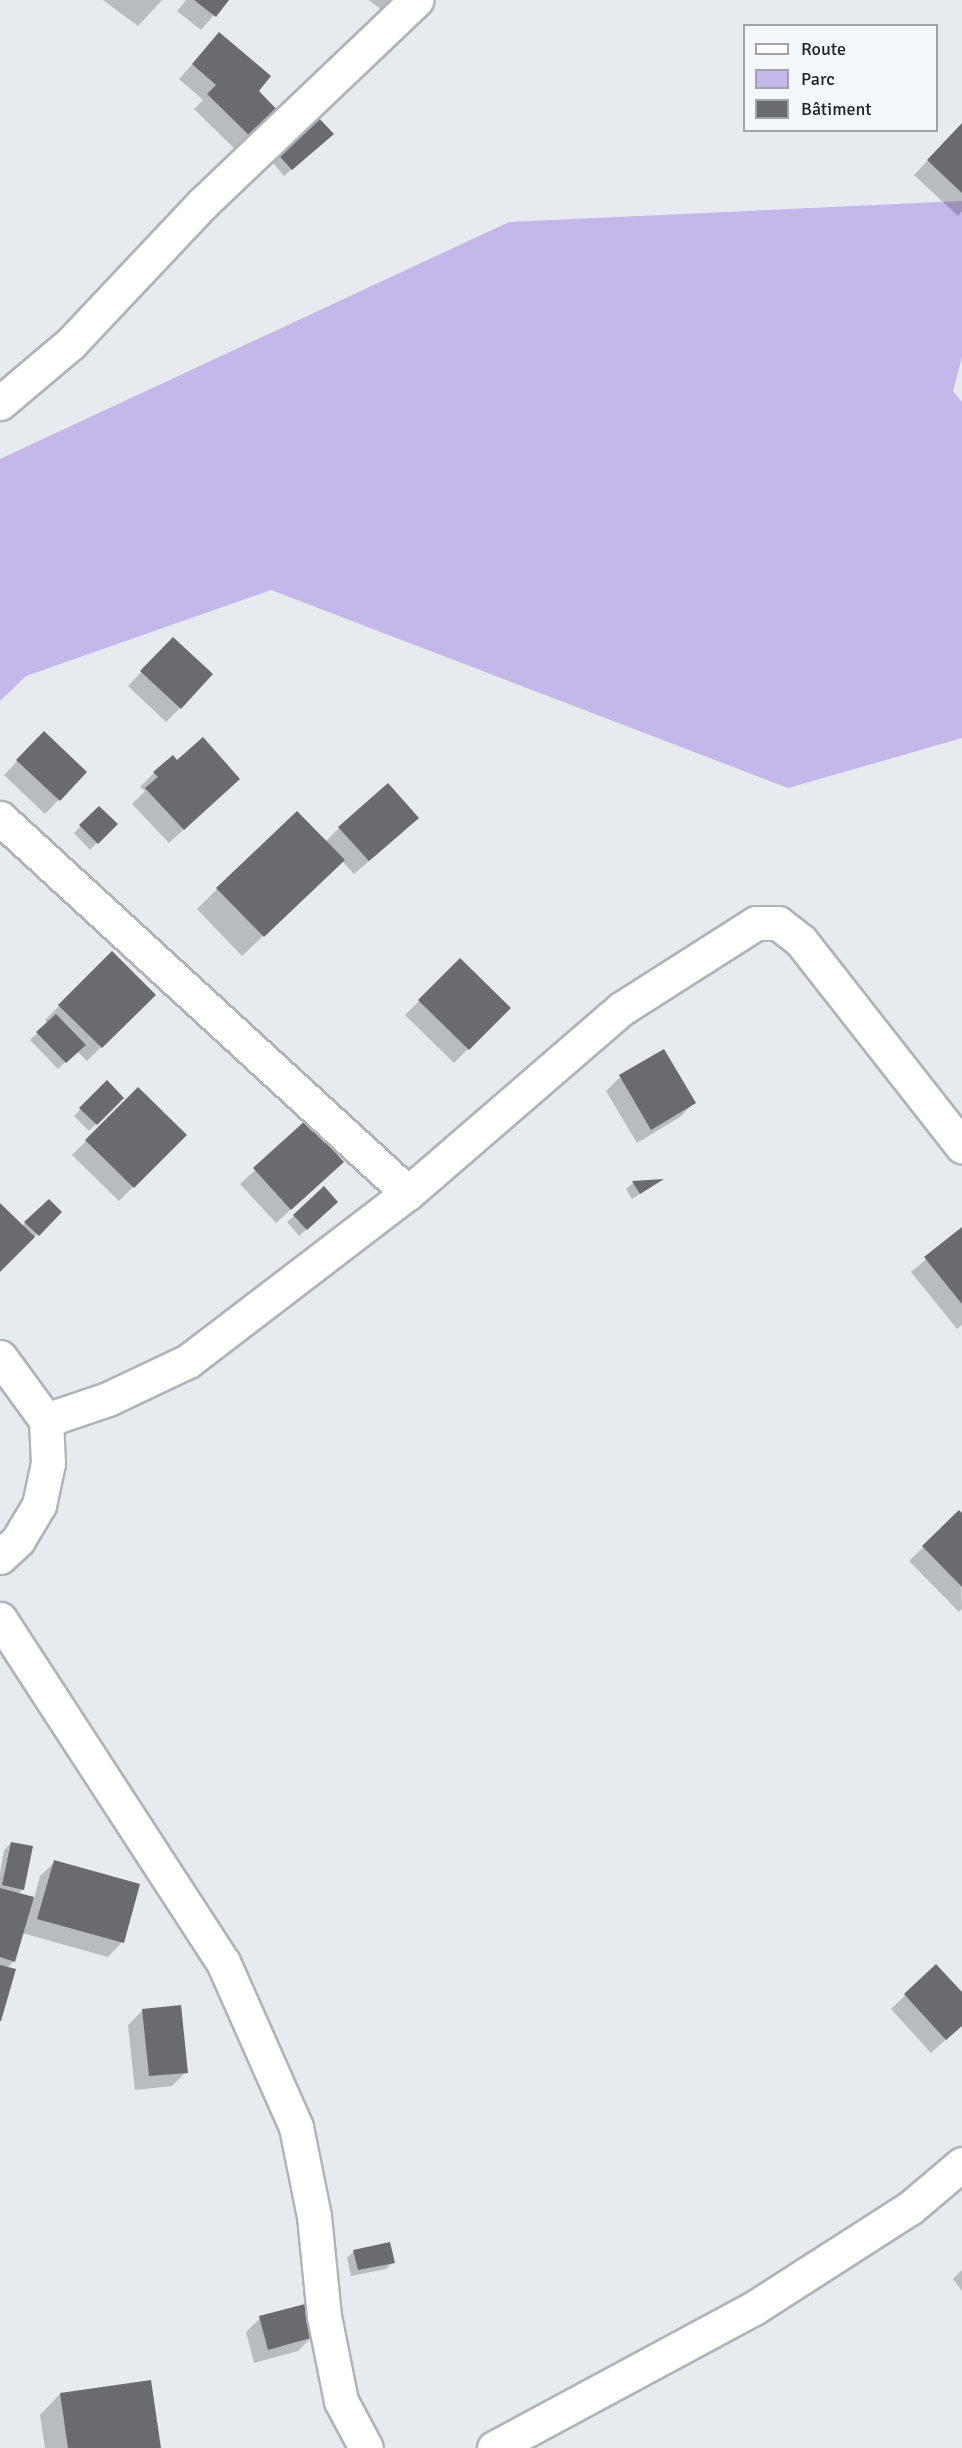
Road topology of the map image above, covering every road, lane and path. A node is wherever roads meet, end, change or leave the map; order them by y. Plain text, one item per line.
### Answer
1 (416, 0) edge
2 (0, 403) edge
3 (0, 818) edge
4 (962, 1146) edge
5 (408, 1193) junction
6 (0, 1357) edge
7 (46, 1420) junction
8 (0, 1557) edge
9 (0, 1619) edge
10 (962, 2164) edge
11 (366, 2448) edge
12 (494, 2448) edge

1 - 2 street
3 - 5 street
4 - 5 street
5 - 7 street
6 - 7 street
7 - 8 street
9 - 11 street
10 - 12 street

